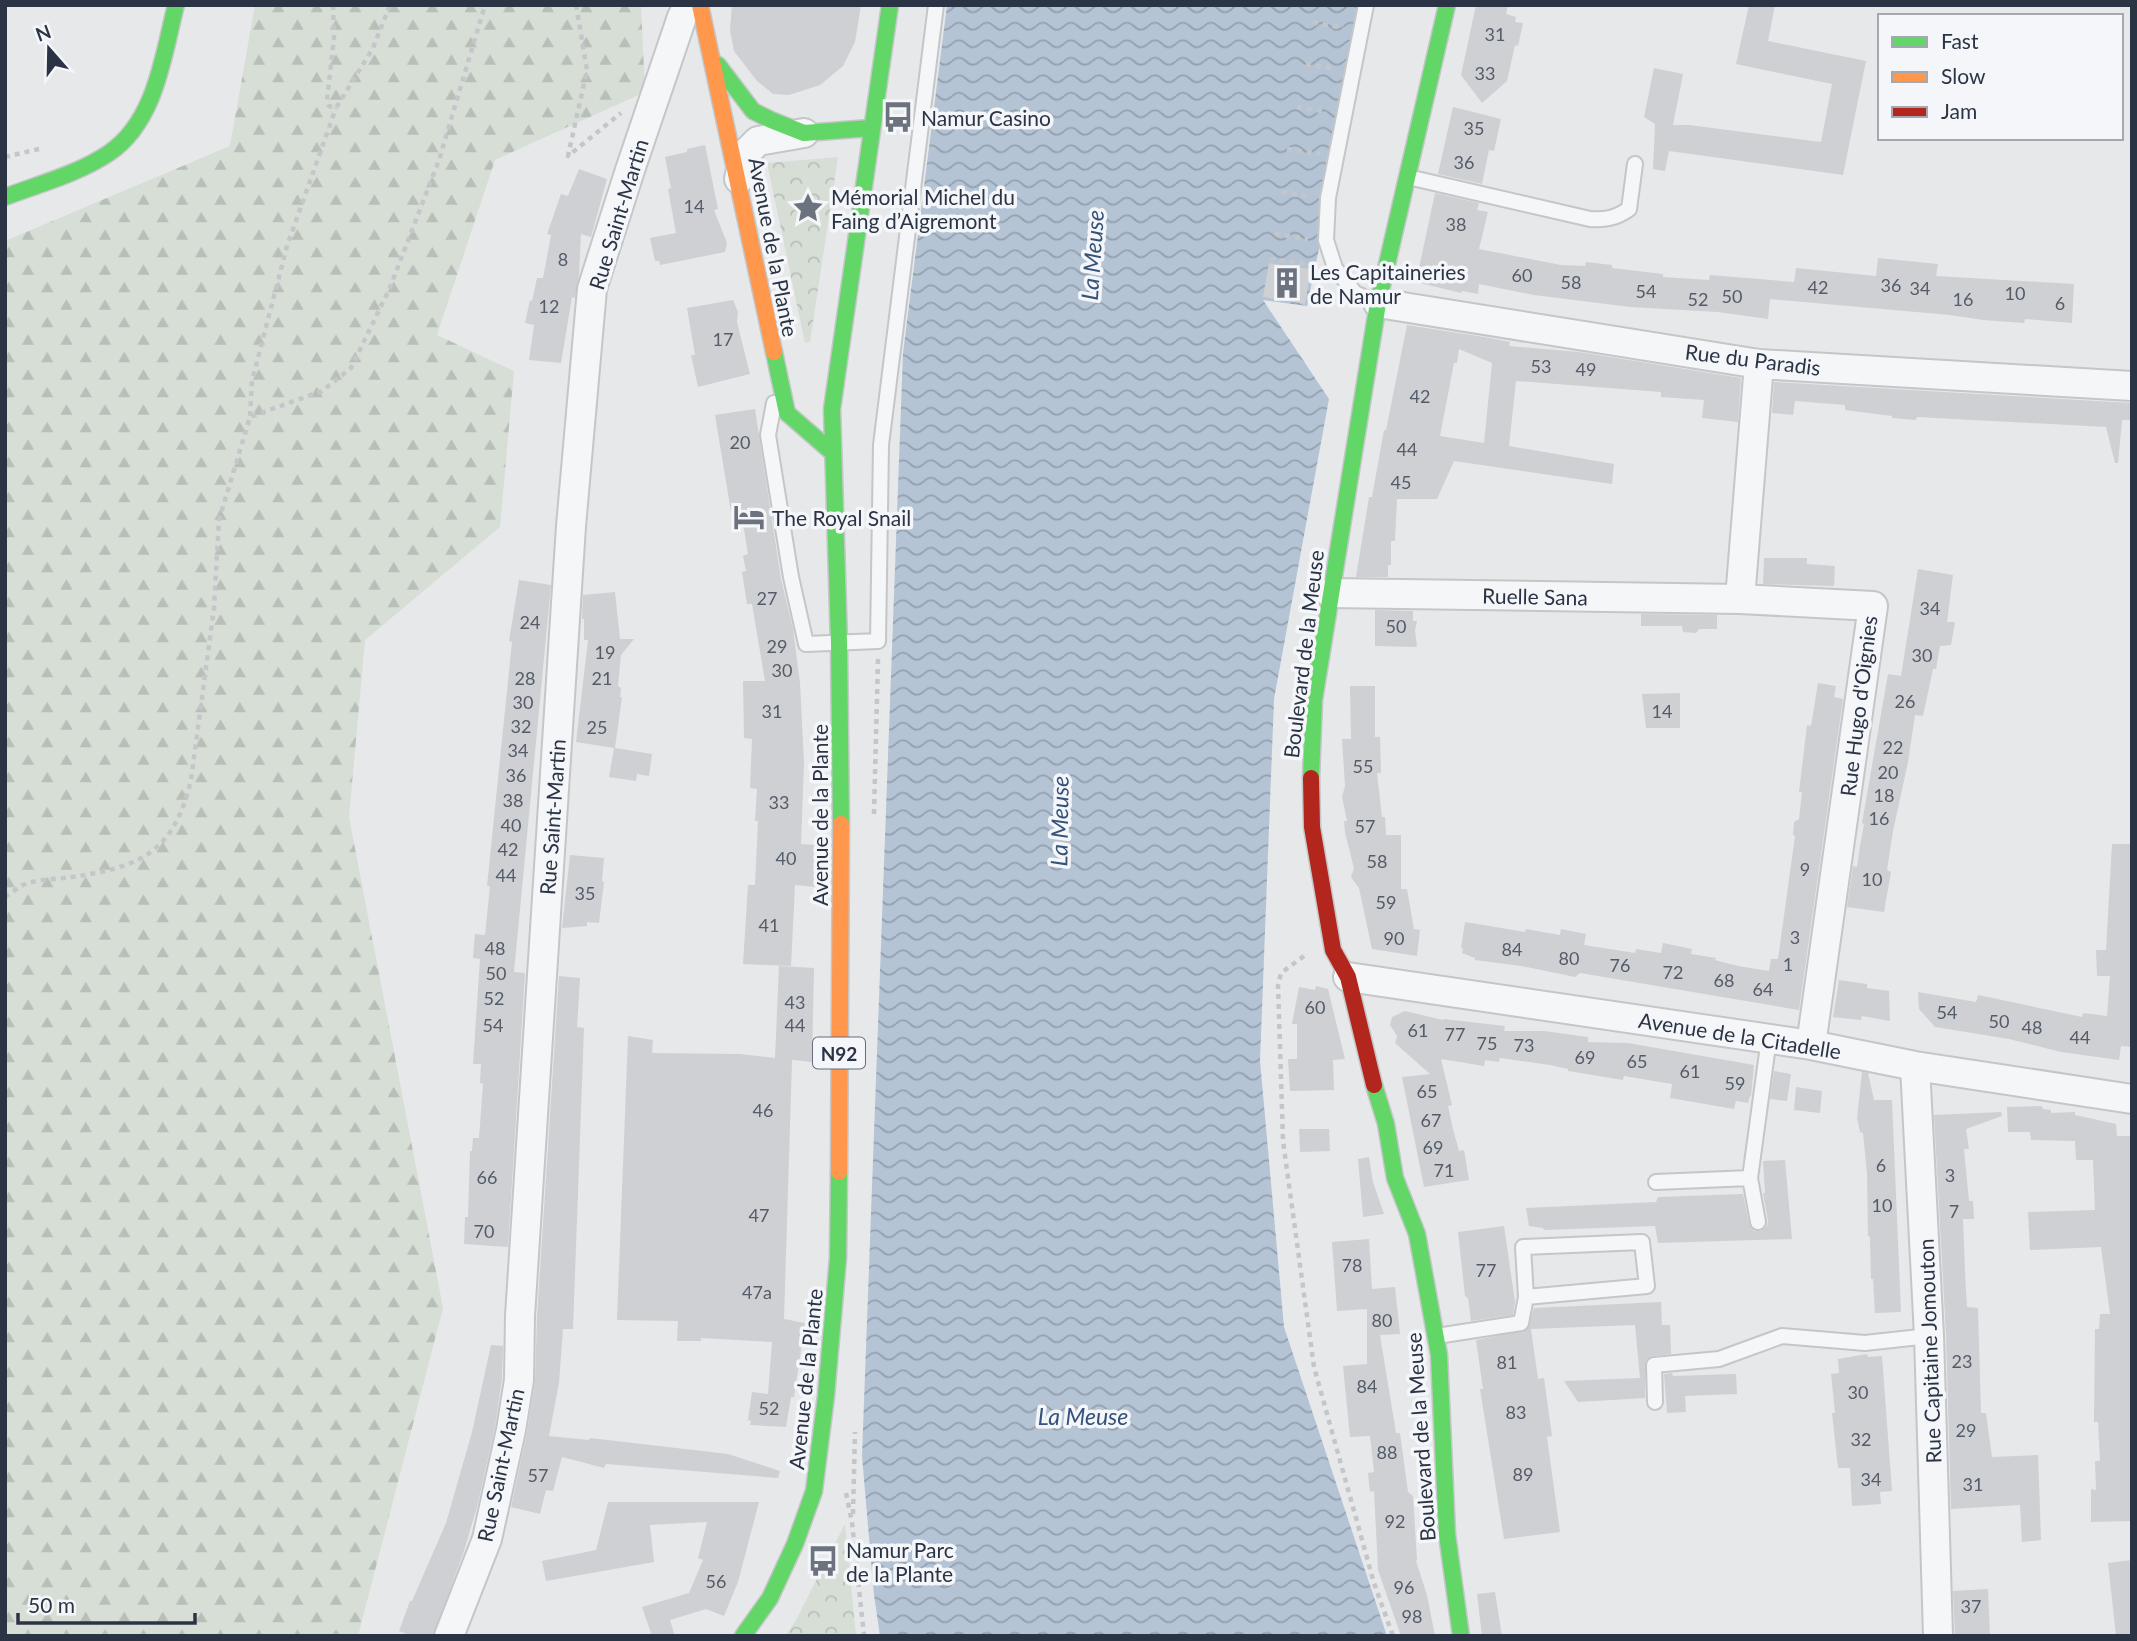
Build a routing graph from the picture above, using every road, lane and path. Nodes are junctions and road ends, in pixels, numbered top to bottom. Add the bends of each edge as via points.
1 (176, 5) edge
2 (333, 5) edge
3 (390, 5) edge
4 (485, 5) edge
5 (576, 5) edge
6 (689, 5) edge
7 (700, 5) edge
8 (890, 5) edge
9 (936, 5) edge
10 (1366, 5) edge
11 (1447, 5) edge
12 (1313, 22) dead end
13 (1355, 30) dead end
14 (712, 59) junction
15 (1306, 64) dead end
16 (1347, 71) dead end
17 (656, 94) junction
18 (1297, 107) dead end
19 (336, 108) junction
20 (1339, 114) dead end
21 (871, 128) junction
22 (804, 133) junction
23 (49, 146) dead end
24 (1287, 149) dead end
25 (1331, 156) dead end
26 (5, 157) edge
27 (1635, 164) dead end
28 (1407, 177) junction
29 (739, 179) junction
30 (1282, 192) dead end
31 (5, 197) edge
32 (1323, 199) dead end
33 (1275, 233) dead end
34 (1315, 241) dead end
35 (1378, 303) junction
36 (1759, 364) junction
37 (779, 378) junction
38 (2132, 386) edge
39 (832, 409) junction
40 (250, 416) junction
41 (833, 453) junction
42 (1330, 593) junction
43 (1740, 599) junction
44 (878, 641) junction
45 (839, 643) junction
46 (876, 720) dead end
47 (5, 897) edge
48 (1333, 950) junction
49 (1348, 977) junction
50 (1769, 1038) junction
51 (1811, 1045) junction
52 (1915, 1066) junction
53 (2132, 1099) edge
54 (1750, 1178) junction
55 (1656, 1182) dead end
56 (1758, 1222) dead end
57 (1526, 1297) junction
58 (1436, 1336) junction
59 (1930, 1336) junction
60 (1655, 1402) dead end
61 (846, 1494) dead end
62 (449, 1636) edge
63 (743, 1636) edge
64 (864, 1636) edge
65 (1393, 1636) edge
66 (1461, 1636) edge
67 (1938, 1636) edge

1 - 31 main road via 147,107 119,146
2 - 19 path via 327,100
3 - 19 path via 373,48
4 - 40 path via 439,160 389,290 351,368 322,391
5 - 17 path via 587,70 568,156 624,111
6 - 17 street, Rue Saint-Martin
7 - 14 main road, Avenue de la Plante
8 - 21 main road, N92
9 - 44 lane via 881,445
10 - 35 lane via 1328,198 1326,240 1335,268 1354,293
11 - 28 main road, Boulevard de la Meuse
12 - 13 path
14 - 22 main road via 753,111
14 - 29 main road, Avenue de la Plante
15 - 16 path
17 - 62 street, Rue Saint-Martin via 592,289 571,527 519,1380 487,1539
18 - 20 path
19 - 40 path via 287,246 253,381
21 - 22 main road
21 - 39 main road, N92
22 - 29 street via 758,141 744,155
23 - 26 path
24 - 25 path
27 - 28 lane via 1629,209 1605,220
28 - 35 main road, Boulevard de la Meuse
29 - 37 main road, Avenue de la Plante
30 - 32 path
33 - 34 path
35 - 36 street, Rue du Paradis
35 - 42 main road, Boulevard de la Meuse
36 - 38 street, Rue du Paradis
36 - 43 street
37 - 39 main road via 809,405
37 - 41 main road, Avenue de la Plante via 787,413
37 - 45 lane via 768,435 806,644
39 - 41 main road, N92
40 - 47 path via 219,520 214,608 191,780 180,816 170,834 141,859 112,871 26,883
41 - 45 main road, Avenue de la Plante / N92
42 - 43 street, Ruelle Sana
42 - 48 main road, Boulevard de la Meuse via 1314,700 1310,789
43 - 51 street, Rue Hugo d'Oignies via 1873,607
44 - 45 lane
44 - 46 path
45 - 63 main road, Avenue de la Plante / N92 via 838,1258 827,1396 814,1492 770,1598
48 - 49 main road, Boulevard de la Meuse
48 - 65 path via 1304,956 1281,973 1283,1141 1314,1367
49 - 50 street, Avenue de la Citadelle
49 - 58 main road, Boulevard de la Meuse via 1386,1124 1395,1178 1417,1234
50 - 51 street, Avenue de la Citadelle
50 - 54 lane
51 - 52 street, Avenue de la Citadelle
52 - 53 street, Avenue de la Citadelle
52 - 59 street, Rue Capitaine Jomouton
54 - 55 lane
54 - 56 lane
57 - 57 lane via 1647,1286 1642,1242 1523,1247
57 - 58 lane via 1521,1323
58 - 66 main road, Boulevard de la Meuse via 1447,1534
59 - 60 lane via 1865,1343 1782,1336 1719,1359 1654,1365
59 - 67 street, Rue Capitaine Jomouton
61 - 64 path

